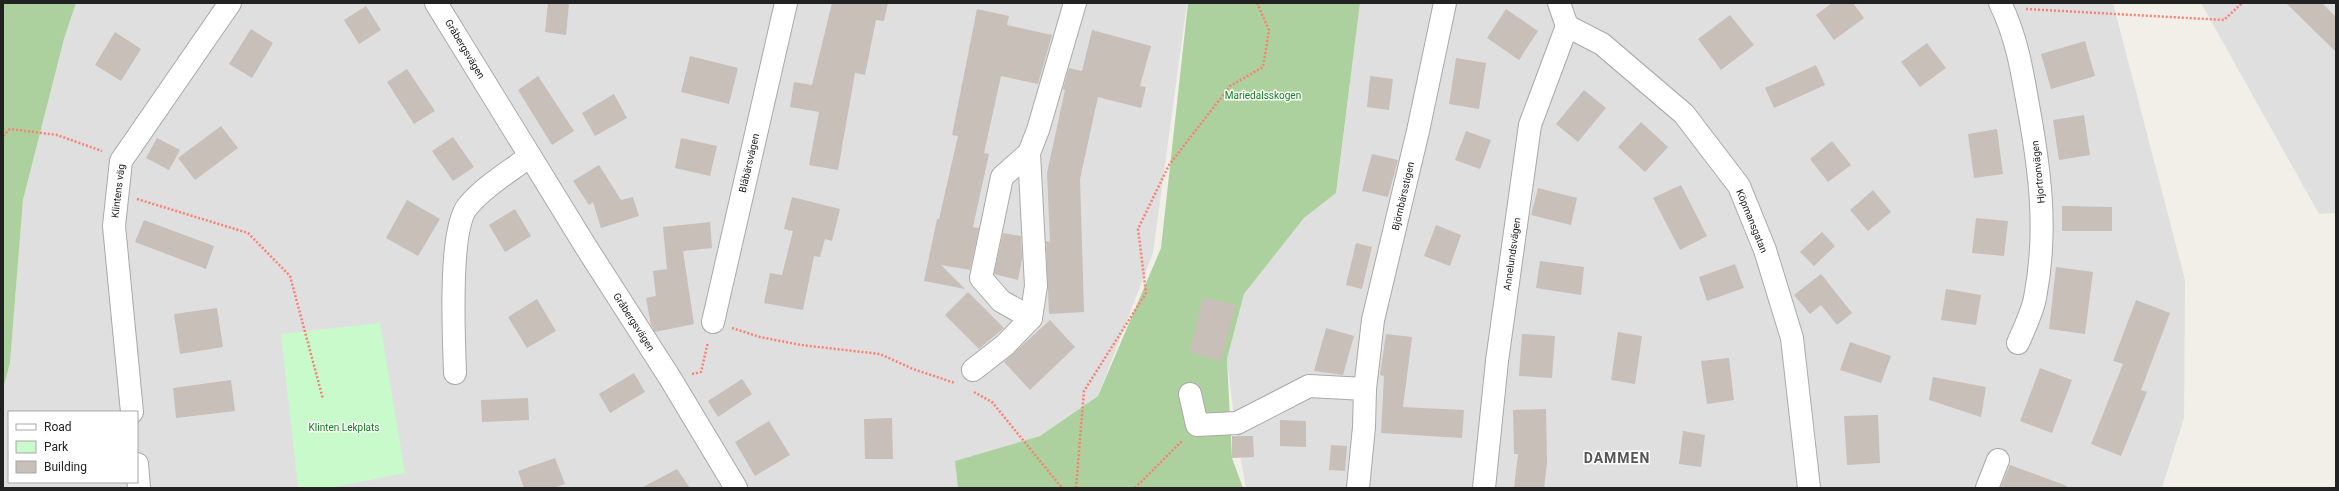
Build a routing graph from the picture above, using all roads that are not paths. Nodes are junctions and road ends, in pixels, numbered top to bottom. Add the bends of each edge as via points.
1 (230, 3) edge
2 (436, 3) edge
3 (786, 3) edge
4 (1445, 3) edge
5 (1559, 3) edge
6 (2001, 5) edge
7 (1074, 9) edge
8 (1567, 26) junction
9 (1029, 153) junction
10 (530, 156) junction
11 (1031, 318) junction
12 (713, 322) road end
13 (2018, 343) dead end
14 (455, 373) dead end
15 (972, 381) road end
16 (1365, 389) junction
17 (1190, 394) dead end
18 (132, 411) edge
19 (1998, 460) dead end
20 (138, 476) edge
21 (139, 488) edge
22 (736, 488) edge
23 (1358, 488) edge
24 (1484, 488) edge
25 (1809, 488) edge
26 (1987, 488) edge

1 - 18 street, Klintens väg via 121,161 114,226
2 - 10 street, Gråbergsvägen
3 - 12 street, Blåbärsvägen
4 - 16 street, Björnbärsstigen via 1418,131 1373,320
5 - 8 street
6 - 13 street, Hjortronvägen via 2015,41 2026,93 2039,167 2043,234 2035,299
7 - 9 street
8 - 24 street, Annelundsvägen via 1530,125 1497,361
8 - 25 street, Köpmansgatan via 1602,44 1684,114 1739,186 1765,250 1792,338
9 - 11 street via 1036,286
9 - 11 street via 1002,177 981,278 1001,301
10 - 14 street via 485,189 466,207 455,257
10 - 22 street, Gråbergsvägen
11 - 15 street
16 - 17 street via 1309,386 1237,423 1197,426
16 - 23 street, Björnbärsstigen
19 - 26 street
20 - 21 street

